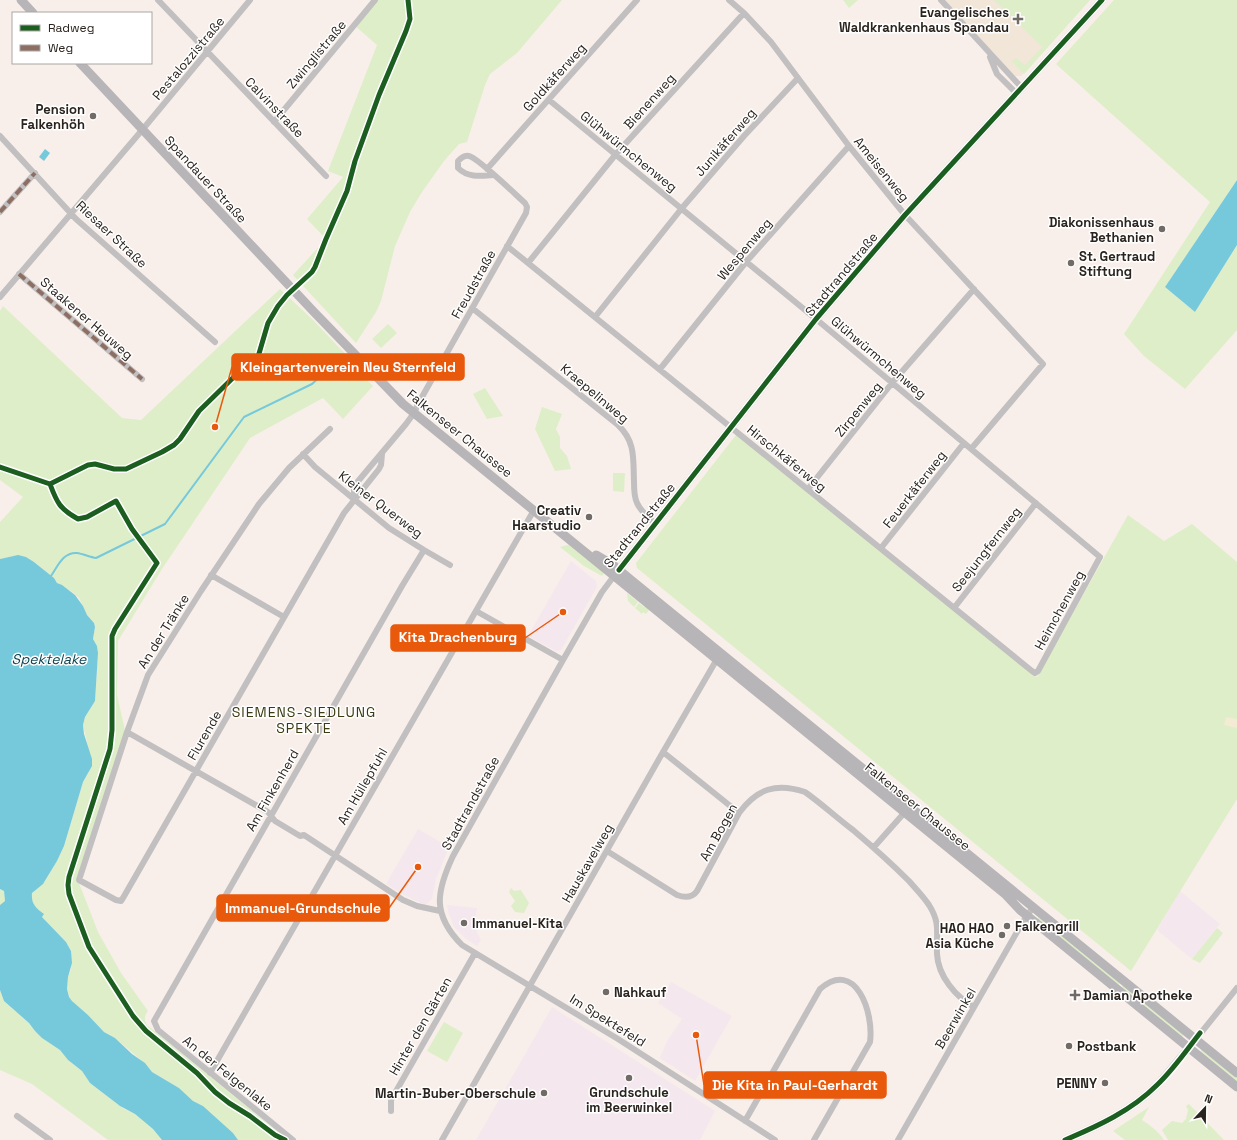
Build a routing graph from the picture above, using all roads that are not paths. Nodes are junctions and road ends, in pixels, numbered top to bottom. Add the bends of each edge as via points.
1 (21, 0) edge
2 (158, 0) edge
3 (250, 0) edge
4 (375, 0) edge
5 (637, 0) edge
6 (729, 0) edge
7 (941, 0) edge
8 (1102, 0) edge
9 (33, 12) edge
10 (744, 13) junction
11 (207, 52) junction
12 (81, 64) edge
13 (798, 78) junction
14 (1019, 91) junction
15 (549, 100) junction
16 (274, 122) junction
17 (143, 129) junction
18 (0, 136) edge
19 (849, 146) junction
20 (616, 154) junction
21 (487, 169) junction
22 (35, 173) junction
23 (493, 175) junction
24 (326, 176) dead end
25 (682, 208) junction
26 (0, 212) edge
27 (71, 213) junction
28 (906, 215) junction
29 (507, 246) junction
30 (746, 262) junction
31 (528, 264) junction
32 (19, 274) junction
33 (974, 289) junction
34 (0, 297) edge
35 (472, 308) junction
36 (314, 312) joint
37 (595, 317) junction
38 (816, 319) junction
39 (215, 342) dead end
40 (660, 369) junction
41 (142, 379) dead end
42 (892, 383) junction
43 (414, 413) junction
44 (732, 427) junction
45 (330, 429) dead end
46 (964, 443) junction
47 (971, 449) junction
48 (303, 454) junction
49 (382, 454) junction
50 (808, 489) junction
51 (354, 499) junction
52 (1036, 503) junction
53 (534, 510) junction
54 (656, 524) junction
55 (881, 548) junction
56 (424, 550) junction
57 (1100, 557) joint
58 (450, 565) dead end
59 (616, 573) junction
60 (211, 575) junction
61 (954, 608) junction
62 (476, 611) junction
63 (284, 617) junction
64 (720, 657) junction
65 (563, 660) junction
66 (1035, 673) joint
67 (127, 732) junction
68 (663, 752) junction
69 (196, 771) junction
70 (907, 809) junction
71 (739, 813) junction
72 (271, 816) junction
73 (874, 847) junction
74 (606, 851) junction
75 (335, 855) junction
76 (79, 880) joint
77 (1033, 907) junction
78 (440, 911) junction
79 (1026, 916) junction
80 (474, 953) junction
81 (531, 985) junction
82 (1237, 988) edge
83 (974, 1006) junction
84 (154, 1021) joint
85 (1196, 1039) junction
86 (1189, 1048) junction
87 (210, 1073) junction
88 (1237, 1073) edge
89 (1237, 1087) edge
90 (391, 1111) dead end
91 (17, 1116) dead end
92 (745, 1122) junction
93 (50, 1140) edge
94 (293, 1140) edge
95 (442, 1140) edge
96 (775, 1140) edge
97 (814, 1140) edge
98 (898, 1140) edge
99 (1065, 1140) edge

1 - 9 main road
2 - 11 street, Calvinstraße
3 - 11 street, Pestalozzistraße
4 - 16 street, Zwinglistraße
5 - 15 street, Goldkäferweg
6 - 10 street, Ameisenweg
7 - 14 street
8 - 14 street, Stadtrandstraße
10 - 13 street, Ameisenweg via 771,42
10 - 20 street, Bienenweg
11 - 16 street, Calvinstraße
11 - 17 street, Pestalozzistraße
12 - 17 main road, Spandauer Straße
13 - 19 street, Ameisenweg
13 - 25 street, Junikäferweg
14 - 28 street, Stadtrandstraße
15 - 20 street, Glühwürmchenweg
15 - 21 street, Goldkäferweg
16 - 24 street, Calvinstraße
17 - 27 street
17 - 36 main road, Spandauer Straße
18 - 22 street, Riesaer Straße
19 - 28 street, Ameisenweg
19 - 30 street, Wespenweg
20 - 25 street, Glühwürmchenweg
20 - 31 street, Bienenweg
21 - 23 street, Freudstraße
21 - 23 street, Freudstraße via 473,157 463,156 458,161 458,168 462,173 475,176
22 - 26 street
22 - 27 street, Riesaer Straße
23 - 29 street, Freudstraße via 525,203 526,207 526,213
25 - 30 street, Glühwürmchenweg
25 - 37 street, Junikäferweg
27 - 32 street
27 - 39 street, Riesaer Straße
28 - 33 street, Ameisenweg
28 - 38 street, Stadtrandstraße
29 - 31 street, Hirschkäferweg
29 - 35 street, Freudstraße
30 - 38 street, Glühwürmchenweg
30 - 40 street, Wespenweg
31 - 37 street, Hirschkäferweg
32 - 34 street
32 - 41 street, Staakener Heuweg
33 - 42 street, Zirpenweg
33 - 47 street, Ameisenweg via 1043,364
35 - 43 street, Freudstraße
35 - 54 street, Kraepelinweg via 625,432 631,441 633,452 634,493 637,503 644,514
36 - 43 main road, Falkenseer Chaussee
37 - 40 street, Hirschkäferweg
38 - 42 street, Glühwürmchenweg
38 - 44 street, Stadtrandstraße
40 - 44 street, Hirschkäferweg
42 - 46 street, Glühwürmchenweg
42 - 50 street, Zirpenweg
43 - 49 street, Flurende
43 - 53 main road, Falkenseer Chaussee
44 - 50 street, Hirschkäferweg
44 - 54 street, Stadtrandstraße
45 - 48 street, An der Tränke
46 - 47 street, Glühwürmchenweg
46 - 55 street, Feuerkäferweg
47 - 52 street, Glühwürmchenweg
48 - 51 street, Kleiner Querweg
48 - 60 street, An der Tränke via 278,479
49 - 51 street, Flurende via 379,469
49 - 51 street, Flurende via 354,486
50 - 55 street, Hirschkäferweg
51 - 56 street, Kleiner Querweg via 389,528
51 - 63 street, Flurende
52 - 57 street, Glühwürmchenweg
52 - 61 street, Seejungfernweg
53 - 59 main road, Falkenseer Chaussee via 580,548
53 - 62 street, Am Hüllepfuhl
54 - 59 street, Stadtrandstraße
55 - 61 street, Hirschkäferweg
56 - 58 street, Kleiner Querweg
56 - 72 street, Am Finkenherd
57 - 66 street, Heimchenweg
59 - 64 main road, Falkenseer Chaussee
59 - 65 street, Stadtrandstraße via 602,592
60 - 63 street
60 - 67 street, An der Tränke via 148,675
61 - 66 street, Hirschkäferweg
62 - 65 street
62 - 75 street, Am Hüllepfuhl
63 - 69 street, Flurende
64 - 68 street, Hauskavelweg
64 - 70 main road, Falkenseer Chaussee
65 - 78 street, Stadtrandstraße via 453,856 441,888
67 - 69 street
67 - 76 street, An der Tränke
68 - 71 street
68 - 74 street, Hauskavelweg
69 - 72 street
69 - 76 street, Flurende via 121,901
70 - 73 street
70 - 77 main road, Falkenseer Chaussee
70 - 79 main road, Falkenseer Chaussee via 1005,894
71 - 73 street, Am Bogen via 747,802 767,789 793,788 805,792
71 - 74 street, Am Bogen via 697,890 691,896 677,895
72 - 75 street via 275,821 300,836 304,835
72 - 84 street, Am Finkenherd
73 - 83 street, Am Bogen via 928,903 937,922 938,961 943,977 953,990
74 - 81 street, Hauskavelweg
75 - 78 street via 403,900 422,908
75 - 87 street, Am Hüllepfuhl
77 - 79 street, Beerwinkel
77 - 85 main road, Falkenseer Chaussee
78 - 80 street, Im Spektefeld via 452,935
79 - 83 street, Beerwinkel
79 - 86 main road, Falkenseer Chaussee
80 - 81 street, Im Spektefeld
80 - 90 street, Hinter den Gärten via 391,1100
81 - 92 street, Im Spektefeld
81 - 95 street, Hauskavelweg
82 - 85 street
83 - 98 street, Beerwinkel
84 - 87 street, An der Felgenlake via 158,1030
85 - 86 main road
85 - 88 main road, Falkenseer Chaussee
86 - 89 main road, Falkenseer Chaussee
86 - 99 street via 1163,1078 1142,1097 1105,1122
87 - 94 street, An der Felgenlake
91 - 93 street
92 - 96 street, Im Spektefeld
92 - 97 street via 820,989 830,982 844,980 856,987 862,995 871,1025 870,1042

